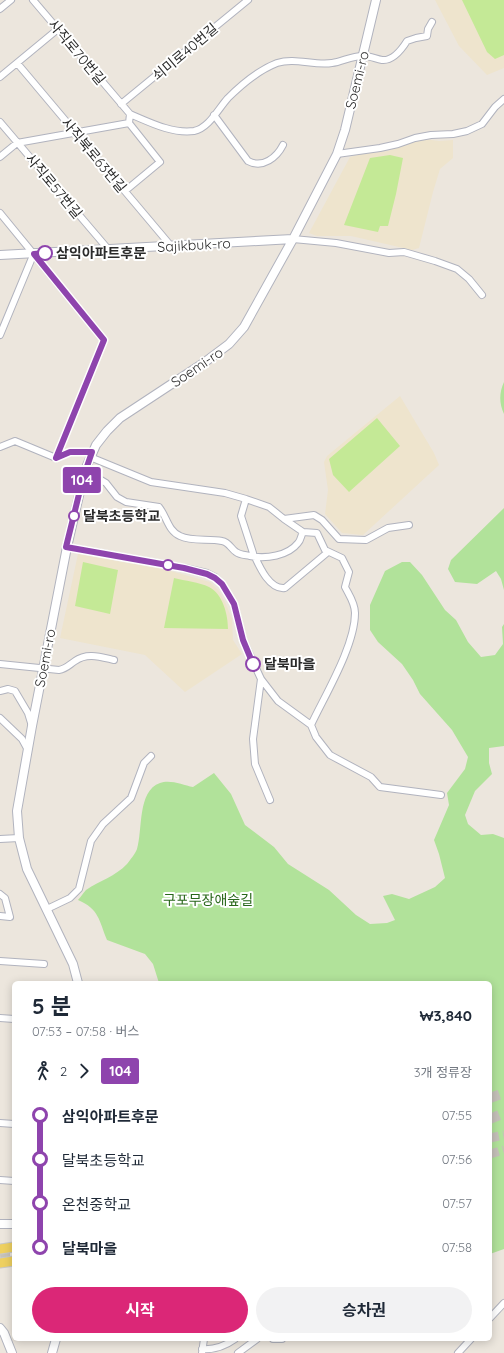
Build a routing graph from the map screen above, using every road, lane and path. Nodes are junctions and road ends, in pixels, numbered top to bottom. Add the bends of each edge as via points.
1 (10, 0) edge
2 (33, 0) edge
3 (248, 0) edge
4 (376, 0) edge
5 (0, 9) edge
6 (432, 22) dead end
7 (58, 29) junction
8 (363, 56) junction
9 (17, 64) junction
10 (0, 78) edge
11 (504, 99) edge
12 (122, 104) junction
13 (130, 114) junction
14 (214, 115) junction
15 (0, 122) edge
16 (128, 123) junction
17 (75, 133) junction
18 (17, 142) junction
19 (283, 144) dead end
20 (337, 154) junction
21 (0, 157) edge
22 (125, 191) junction
23 (0, 213) edge
24 (293, 239) junction
25 (171, 246) junction
26 (108, 250) junction
27 (34, 254) junction
28 (0, 255) edge
29 (482, 295) dead end
30 (0, 335) edge
31 (0, 447) edge
32 (91, 454) junction
33 (56, 458) junction
34 (83, 478) junction
35 (246, 499) junction
36 (284, 518) junction
37 (409, 526) dead end
38 (303, 532) junction
39 (66, 547) junction
40 (328, 552) junction
41 (253, 556) junction
42 (114, 660) dead end
43 (0, 664) edge
44 (43, 668) junction
45 (260, 679) junction
46 (0, 691) edge
47 (0, 718) edge
48 (311, 725) junction
49 (32, 726) junction
50 (28, 750) junction
51 (151, 756) dead end
52 (441, 795) dead end
53 (270, 800) dead end
54 (19, 838) junction
55 (0, 839) edge
56 (0, 894) edge
57 (47, 909) junction
58 (0, 916) edge
59 (0, 961) edge
60 (44, 964) dead end
61 (77, 981) edge
62 (0, 1018) edge
63 (12, 1019) edge
64 (0, 1123) edge
65 (12, 1124) edge
66 (0, 1180) edge
67 (12, 1181) edge
68 (0, 1224) edge
69 (12, 1224) edge
70 (12, 1247) edge
71 (0, 1249) edge
72 (12, 1261) edge
73 (0, 1263) edge
74 (504, 1303) edge
75 (492, 1316) edge
76 (0, 1328) edge
77 (55, 1341) edge
78 (204, 1341) edge
79 (231, 1341) edge
80 (254, 1341) edge
81 (469, 1341) edge
82 (202, 1351) edge
83 (12, 1353) edge
84 (52, 1353) edge
85 (238, 1353) edge
86 (458, 1353) edge

1 - 5 street
2 - 7 street, 사직로70번길
3 - 12 street, 쇠미로40번길
4 - 8 main road, Soemi-ro
6 - 8 street via 428,36 407,41 391,58 384,60
7 - 9 street
7 - 12 street, 사직로70번길
8 - 14 street via 331,64 299,61 278,63 246,82
8 - 20 main road, Soemi-ro
9 - 10 street
9 - 17 street, 사직북로63번길
11 - 20 street via 482,124 467,131 431,135 380,148
12 - 13 street, 사직로70번길
13 - 14 street via 154,125 187,131 201,128
13 - 16 street
14 - 19 street via 248,161 263,163 274,158
15 - 18 street, 사직로57번길
16 - 17 street
16 - 22 street via 160,162
17 - 18 street
17 - 22 street, 사직북로63번길
18 - 21 street
18 - 26 street, 사직로57번길
20 - 24 main road, Soemi-ro
22 - 25 street, 사직북로63번길
23 - 27 street
24 - 25 main road, Sajikbuk-ro
24 - 29 street via 336,243 389,253 404,252 435,261 457,269
24 - 32 main road, Soemi-ro via 244,327 229,344 120,418 106,431
25 - 26 main road, Sajikbuk-ro
26 - 27 main road, Sajikbuk-ro
27 - 28 main road, Sajikbuk-ro
27 - 30 street
27 - 33 street via 104,340
31 - 33 street via 15,441
32 - 33 street via 70,452
32 - 34 main road, Soemi-ro
32 - 35 street via 151,482 225,493
34 - 39 main road, Soemi-ro
34 - 41 street via 101,480 117,497 126,502 160,507 166,515 170,529 179,536 226,542 236,553
35 - 36 street via 268,507
35 - 41 street via 241,516
36 - 37 street via 314,515 339,539 366,540 388,528
36 - 38 street
38 - 40 street via 317,534
38 - 41 street via 299,542 290,550 276,556
39 - 44 main road, Soemi-ro
39 - 45 street via 184,568 215,578 222,584 234,604 243,640
40 - 41 street via 285,588 274,585 265,577
40 - 48 street via 342,558 349,572 345,587 352,599 355,613 347,651
42 - 44 street via 89,655 78,658 63,669
43 - 44 street
44 - 49 main road, Soemi-ro
45 - 48 street via 278,701
45 - 53 street via 253,739 255,764
46 - 49 street, Soemi-ro via 15,691
47 - 50 street via 22,739
48 - 52 street via 316,737 330,755 371,778 380,787
49 - 50 main road, Soemi-ro
50 - 54 main road, Soemi-ro via 17,811
51 - 57 street via 144,763 131,798 94,835 80,889 70,898
54 - 55 street
54 - 57 main road, Soemi-ro via 27,869
56 - 58 street via 5,898 10,917
57 - 61 main road, Soemi-ro via 73,964
59 - 60 street
62 - 63 street
64 - 65 street
66 - 67 street
68 - 69 main road
70 - 71 main road
72 - 73 main road
74 - 75 street
76 - 83 main road
77 - 84 main road
78 - 82 street
79 - 82 street via 220,1347
80 - 85 street
81 - 86 street

